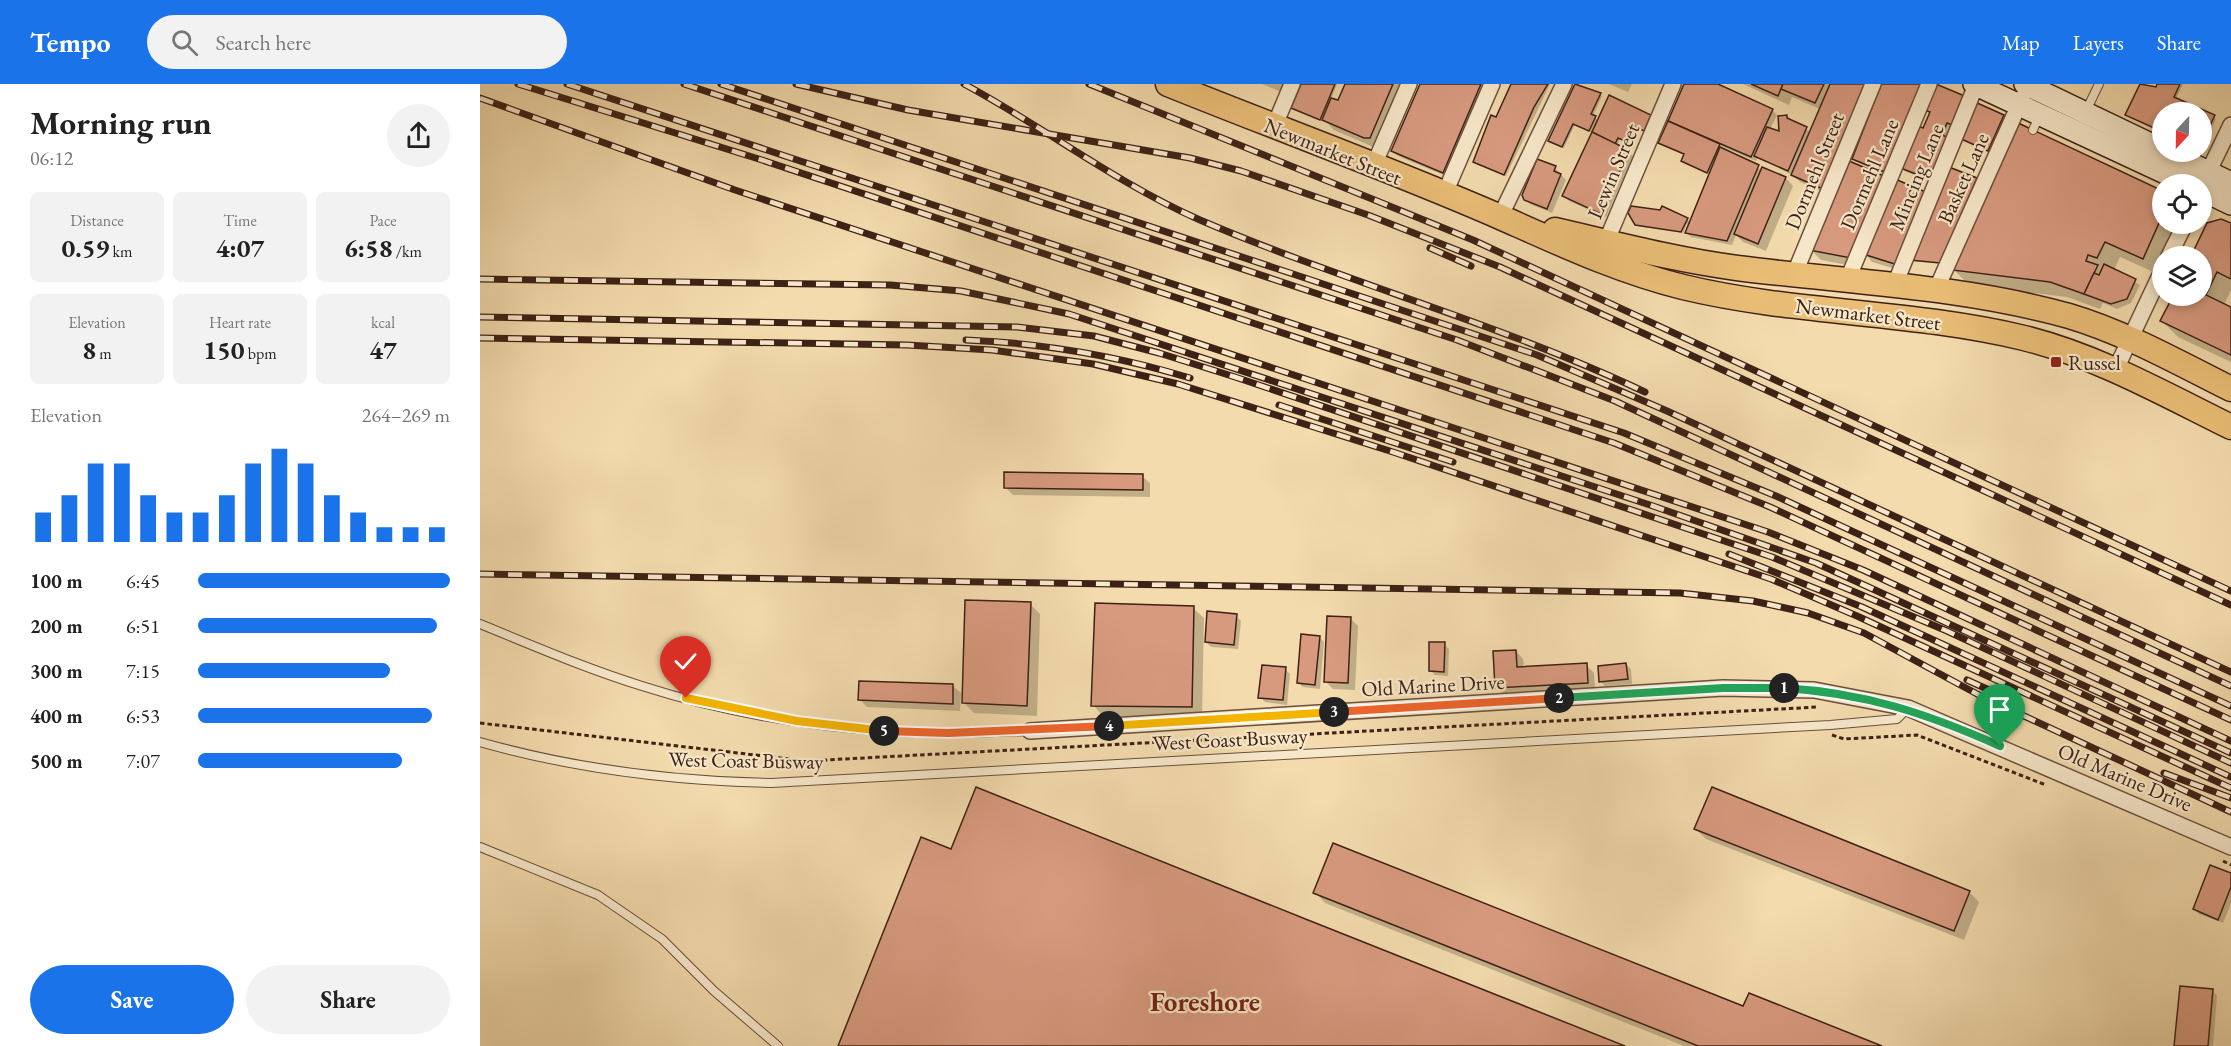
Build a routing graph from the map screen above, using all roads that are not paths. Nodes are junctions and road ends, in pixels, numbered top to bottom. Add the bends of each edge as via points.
1 (1168, 84) edge
2 (1292, 84) edge
3 (1409, 84) edge
4 (1492, 84) edge
5 (1564, 84) edge
6 (1673, 84) edge
7 (1873, 84) edge
8 (1929, 84) edge
9 (1975, 84) edge
10 (2028, 84) edge
11 (2099, 84) edge
12 (2018, 105) junction
13 (2085, 112) junction
14 (2231, 125) edge
15 (1274, 127) junction
16 (2152, 145) edge
17 (2178, 162) edge
18 (1373, 167) junction
19 (2164, 174) edge
20 (2193, 174) edge
21 (2208, 174) edge
22 (2212, 183) edge
23 (2231, 183) edge
24 (2212, 189) edge
25 (1444, 195) junction
26 (2231, 204) edge
27 (1500, 217) junction
28 (1606, 242) junction
29 (1794, 275) junction
30 (1847, 280) junction
31 (1895, 284) junction
32 (1936, 290) junction
33 (2152, 293) edge
34 (2130, 340) junction
35 (2115, 370) junction
36 (2231, 388) edge
37 (2231, 427) edge
38 (480, 624) edge
39 (1908, 708) junction
40 (1030, 731) joint
41 (480, 742) edge
42 (480, 847) edge
43 (2231, 847) edge
44 (778, 1046) edge

1 - 15 main road, Newmarket Street
2 - 15 street
3 - 18 street
4 - 25 street
5 - 27 street
6 - 28 street, Lewin Street
7 - 29 street, Dormehl Street
8 - 30 street, Dormehl Lane
9 - 12 main road
9 - 31 street, Mincing Lane
10 - 12 street, Basket Lane
10 - 13 main road
11 - 13 lane
12 - 19 main road via 2036,122
12 - 32 street, Basket Lane
13 - 16 main road
14 - 21 street
15 - 18 main road, Newmarket Street
17 - 20 main road
18 - 25 main road, Newmarket Street
22 - 23 main road
24 - 26 main road
25 - 27 main road, Newmarket Street
27 - 28 main road, Newmarket Street
27 - 35 main road, Newmarket Street via 1610,265 1683,286 1748,299 1982,329 2026,339
28 - 29 main road, Newmarket Street via 1678,258
29 - 30 main road, Newmarket Street
30 - 31 main road, Newmarket Street
31 - 32 main road, Newmarket Street
32 - 34 main road, Newmarket Street via 2071,317
33 - 34 street
34 - 35 street
34 - 36 main road, Newmarket Street
35 - 37 main road, Newmarket Street
38 - 40 lane, Old Marine Drive via 625,681 747,712 898,732
39 - 40 street, Old Marine Drive via 1814,690 1723,688
39 - 41 lane, West Coast Busway via 1897,719 1830,724 771,783 628,773 567,764
39 - 43 street, Old Marine Drive
42 - 44 lane via 597,896 662,939

